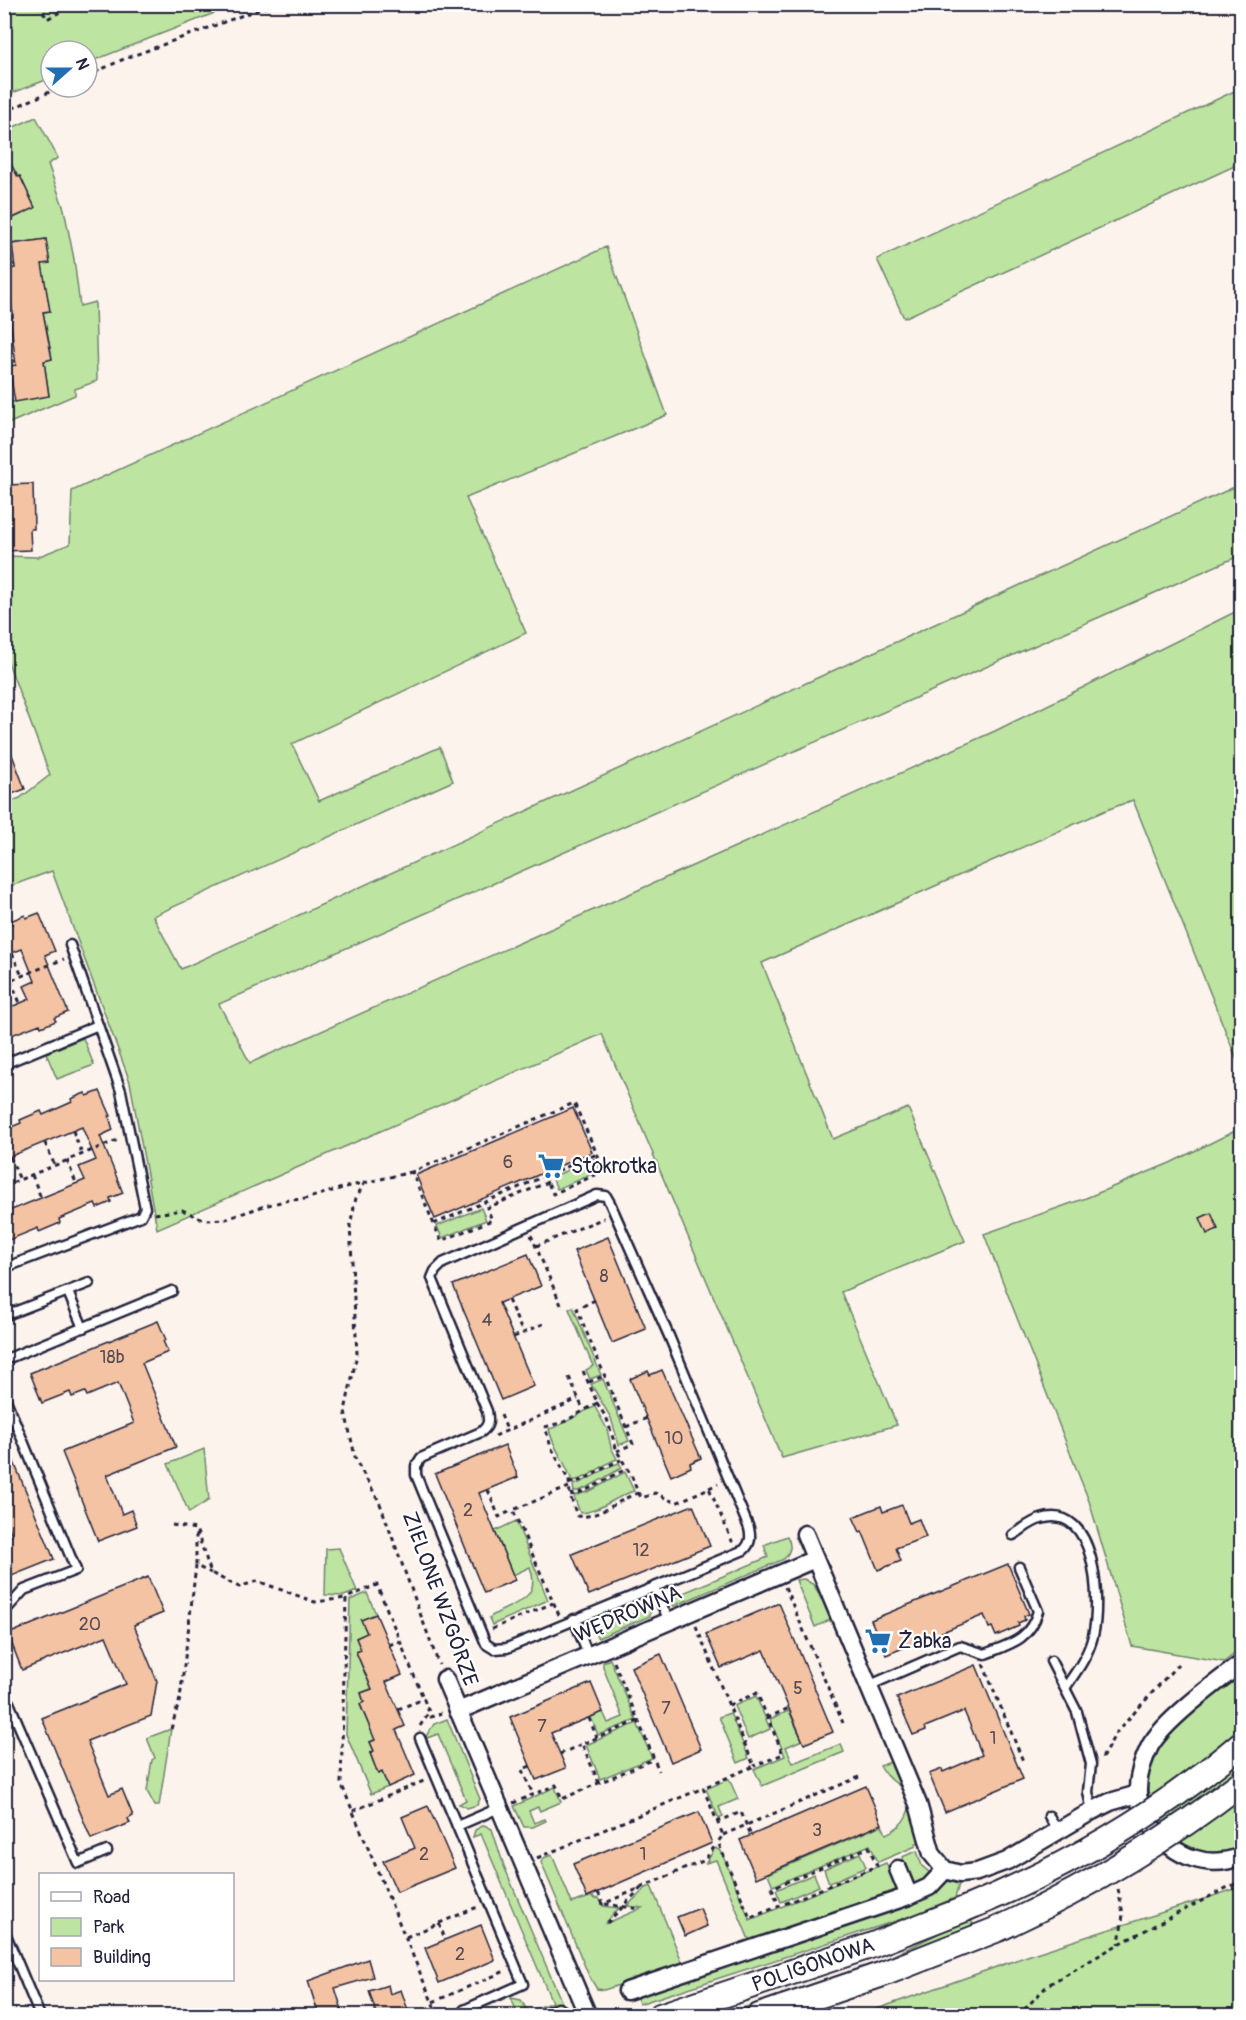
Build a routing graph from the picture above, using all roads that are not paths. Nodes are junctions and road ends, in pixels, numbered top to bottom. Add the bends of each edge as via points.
1 (70, 945) dead end
2 (98, 1025) junction
3 (4, 1064) edge
4 (4, 1268) edge
5 (89, 1282) dead end
6 (172, 1291) dead end
7 (68, 1292) junction
8 (4, 1316) edge
9 (83, 1328) junction
10 (4, 1360) edge
11 (4, 1395) edge
12 (804, 1534) dead end
13 (1013, 1535) dead end
14 (815, 1559) junction
15 (1019, 1567) dead end
16 (654, 1587) junction
17 (4, 1612) edge
18 (574, 1619) junction
19 (669, 1621) junction
20 (588, 1655) junction
21 (1051, 1662) dead end
22 (1242, 1663) edge
23 (445, 1679) road end
24 (868, 1686) junction
25 (1065, 1688) junction
26 (4, 1691) edge
27 (452, 1711) junction
28 (419, 1734) road end
29 (1242, 1743) edge
30 (1242, 1782) edge
31 (1138, 1794) junction
32 (504, 1806) junction
33 (1092, 1810) junction
34 (457, 1826) junction
35 (107, 1851) dead end
36 (1242, 1856) edge
37 (898, 1869) dead end
38 (945, 1870) junction
39 (909, 1896) junction
40 (4, 1930) edge
41 (627, 1991) dead end
42 (464, 2010) dead end
43 (40, 2016) edge
44 (588, 2016) edge
45 (660, 2016) edge
46 (759, 2016) edge

1 - 2 lane
2 - 3 lane
2 - 4 lane via 121,1091 145,1208 141,1216
5 - 7 lane
6 - 9 lane
7 - 8 lane
7 - 9 lane
9 - 10 lane
11 - 17 lane via 76,1570 24,1590
12 - 14 street
13 - 25 lane via 1040,1519 1054,1517 1072,1523 1082,1533 1092,1561 1097,1586 1094,1634 1087,1657
14 - 19 street, WĘDROWNA
14 - 24 street
15 - 24 lane via 1038,1611 1021,1640 985,1654 960,1646
16 - 18 lane
16 - 18 lane via 744,1550 750,1534 674,1347 610,1203 600,1195 443,1263 435,1271 432,1278 489,1420 481,1432 421,1458 416,1466 416,1475 490,1648 507,1648
16 - 19 lane
18 - 20 lane
19 - 20 street, WĘDROWNA
20 - 27 street, WĘDROWNA
21 - 25 lane
22 - 31 street via 1165,1728 1151,1745 1143,1763
23 - 27 street, ZIELONE WZGÓRZE
24 - 38 street via 918,1804 932,1854
25 - 33 lane via 1077,1712 1091,1764 1088,1792
26 - 35 lane via 78,1863
27 - 32 street, ZIELONE WZGÓRZE
28 - 34 lane
29 - 45 main road, POLIGONOWA, bridge via 1187,1786 1115,1833 1039,1875 870,1946
30 - 46 main road, POLIGONOWA, bridge via 1182,1827 1117,1867 998,1929
31 - 33 street
31 - 36 street via 1149,1822 1175,1851 1204,1862
32 - 34 lane
32 - 44 street, ZIELONE WZGÓRZE
33 - 38 street via 1053,1823 1007,1861 993,1867 968,1874
34 - 42 lane via 523,1984
37 - 39 street
38 - 39 street via 929,1887
39 - 41 street
40 - 43 lane

